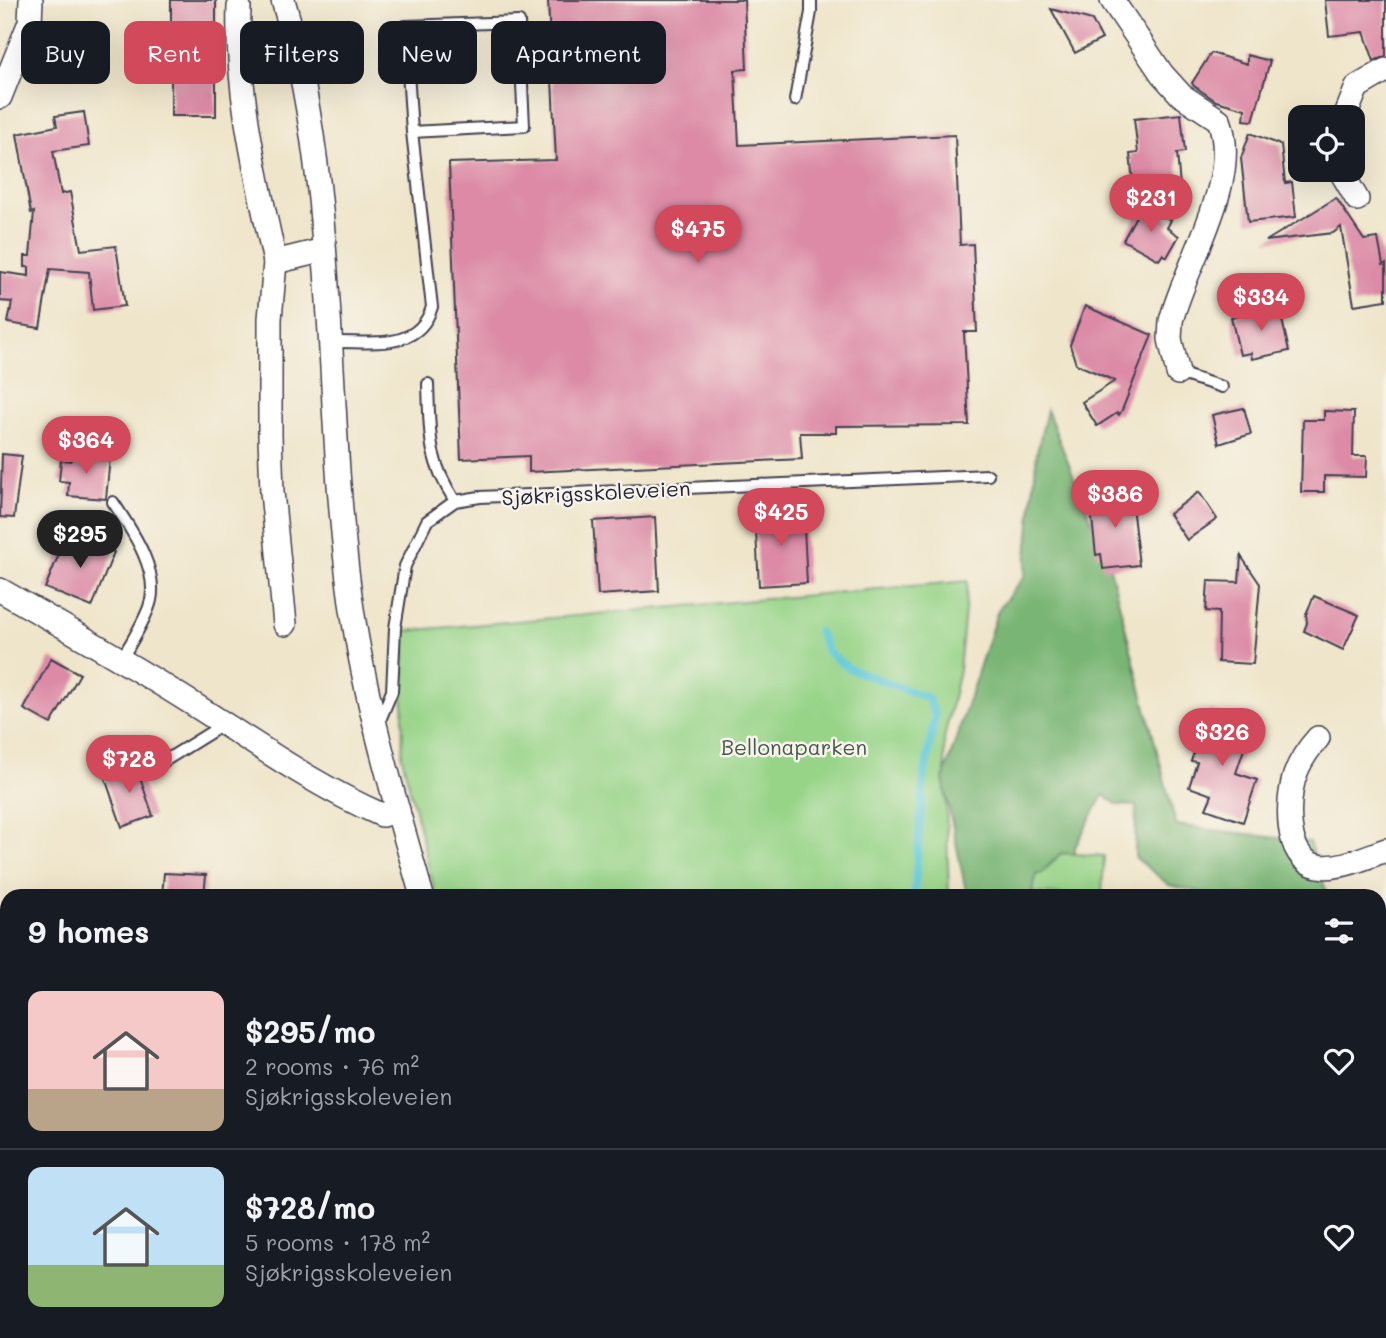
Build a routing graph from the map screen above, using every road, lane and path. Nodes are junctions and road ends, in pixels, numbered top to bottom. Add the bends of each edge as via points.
1 (31, 0) edge
2 (283, 0) edge
3 (811, 0) edge
4 (1112, 0) edge
5 (239, 7) dead end
6 (1386, 70) edge
7 (0, 97) edge
8 (795, 100) dead end
9 (1350, 105) edge
10 (412, 132) junction
11 (1347, 182) edge
12 (1357, 199) dead end
13 (324, 250) junction
14 (275, 262) junction
15 (332, 342) junction
16 (1178, 373) joint
17 (428, 384) dead end
18 (1222, 387) dead end
19 (988, 475) dead end
20 (455, 501) junction
21 (113, 502) dead end
22 (0, 590) edge
23 (285, 624) dead end
24 (129, 666) junction
25 (224, 724) junction
26 (376, 728) junction
27 (1318, 738) dead end
28 (150, 770) dead end
29 (398, 810) junction
30 (1386, 850) edge
31 (420, 889) edge

1 - 7 street via 30,22
2 - 13 street via 309,119
3 - 8 lane
4 - 16 street via 1162,74 1181,95 1219,120 1225,143 1218,188 1171,321
5 - 14 street via 242,93
6 - 9 street via 1357,86
10 - 10 lane via 524,126 519,22 405,26
10 - 15 lane via 431,285 427,324 399,340
11 - 12 street
13 - 14 street
13 - 15 street
14 - 23 street via 270,436
15 - 26 street via 349,588
16 - 18 lane
17 - 20 lane via 430,449 438,475
19 - 20 lane, Sjøkrigsskoleveien
20 - 26 lane, Sjøkrigsskoleveien via 427,521 405,566 395,628 392,691
21 - 24 lane via 141,543 149,573 150,605 121,660
22 - 24 street
24 - 25 street
25 - 28 lane
25 - 29 street via 356,804 382,815
26 - 29 street
27 - 30 street via 1295,776 1289,805 1291,833 1300,853 1315,866 1331,866
29 - 31 street

